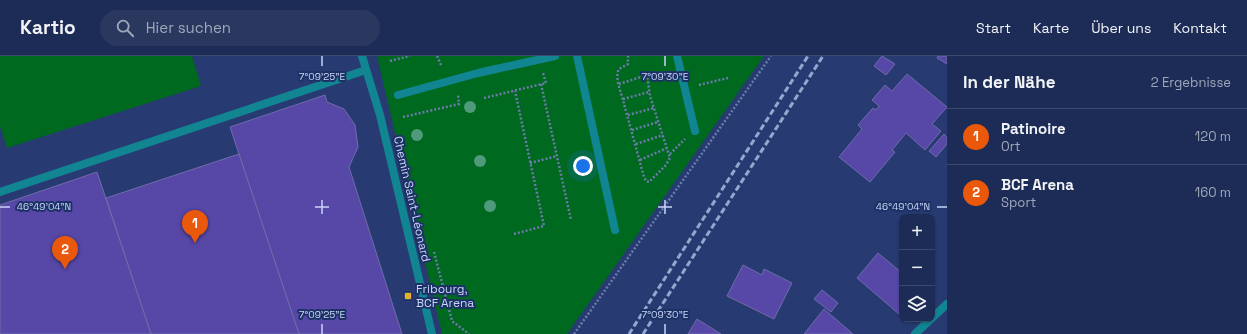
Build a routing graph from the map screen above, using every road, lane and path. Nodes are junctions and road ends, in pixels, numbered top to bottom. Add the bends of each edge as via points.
1 (362, 56) edge
2 (410, 56) edge
3 (555, 56) edge
4 (577, 56) edge
5 (628, 56) edge
6 (677, 56) edge
7 (771, 56) edge
8 (540, 59) junction
9 (390, 61) dead end
10 (366, 70) junction
11 (728, 78) dead end
12 (455, 79) junction
13 (541, 84) junction
14 (620, 84) junction
15 (685, 88) junction
16 (515, 91) junction
17 (649, 92) junction
18 (398, 94) dead end
19 (484, 98) dead end
20 (623, 99) junction
21 (654, 108) junction
22 (628, 115) junction
23 (403, 117) dead end
24 (658, 122) junction
25 (632, 130) junction
26 (695, 131) joint
27 (663, 135) junction
28 (636, 144) junction
29 (667, 148) junction
30 (670, 154) junction
31 (557, 156) junction
32 (640, 160) junction
33 (530, 163) junction
34 (0, 192) edge
35 (571, 220) dead end
36 (615, 230) dead end
37 (514, 234) dead end
38 (434, 252) dead end
39 (947, 304) edge
40 (935, 316) edge
41 (929, 322) edge
42 (432, 334) edge
43 (469, 334) edge
44 (574, 334) edge
45 (915, 334) edge

1 - 10 street, Chemin Saint-Léonard
2 - 9 path
3 - 8 street
4 - 36 street
5 - 14 path via 628,64 618,72
6 - 15 street
7 - 44 path
8 - 12 street
8 - 13 path via 546,83
10 - 34 street
10 - 42 street, Chemin Saint-Léonard via 380,115
11 - 15 path
12 - 18 street
12 - 23 path via 459,104
13 - 16 path
13 - 31 path
14 - 17 path via 647,75
14 - 20 path
15 - 26 street
16 - 19 path
16 - 33 path
17 - 20 path
17 - 21 path
20 - 22 path
21 - 22 path
21 - 24 path
22 - 25 path
24 - 25 path
24 - 27 path
25 - 28 path
26 - 30 path
27 - 28 path
27 - 29 path
28 - 32 path
29 - 30 path
29 - 32 path
30 - 32 path via 669,162 649,182 646,181
31 - 33 path
31 - 35 path
33 - 37 path via 544,226
38 - 43 path via 452,321
39 - 40 street
41 - 45 street

